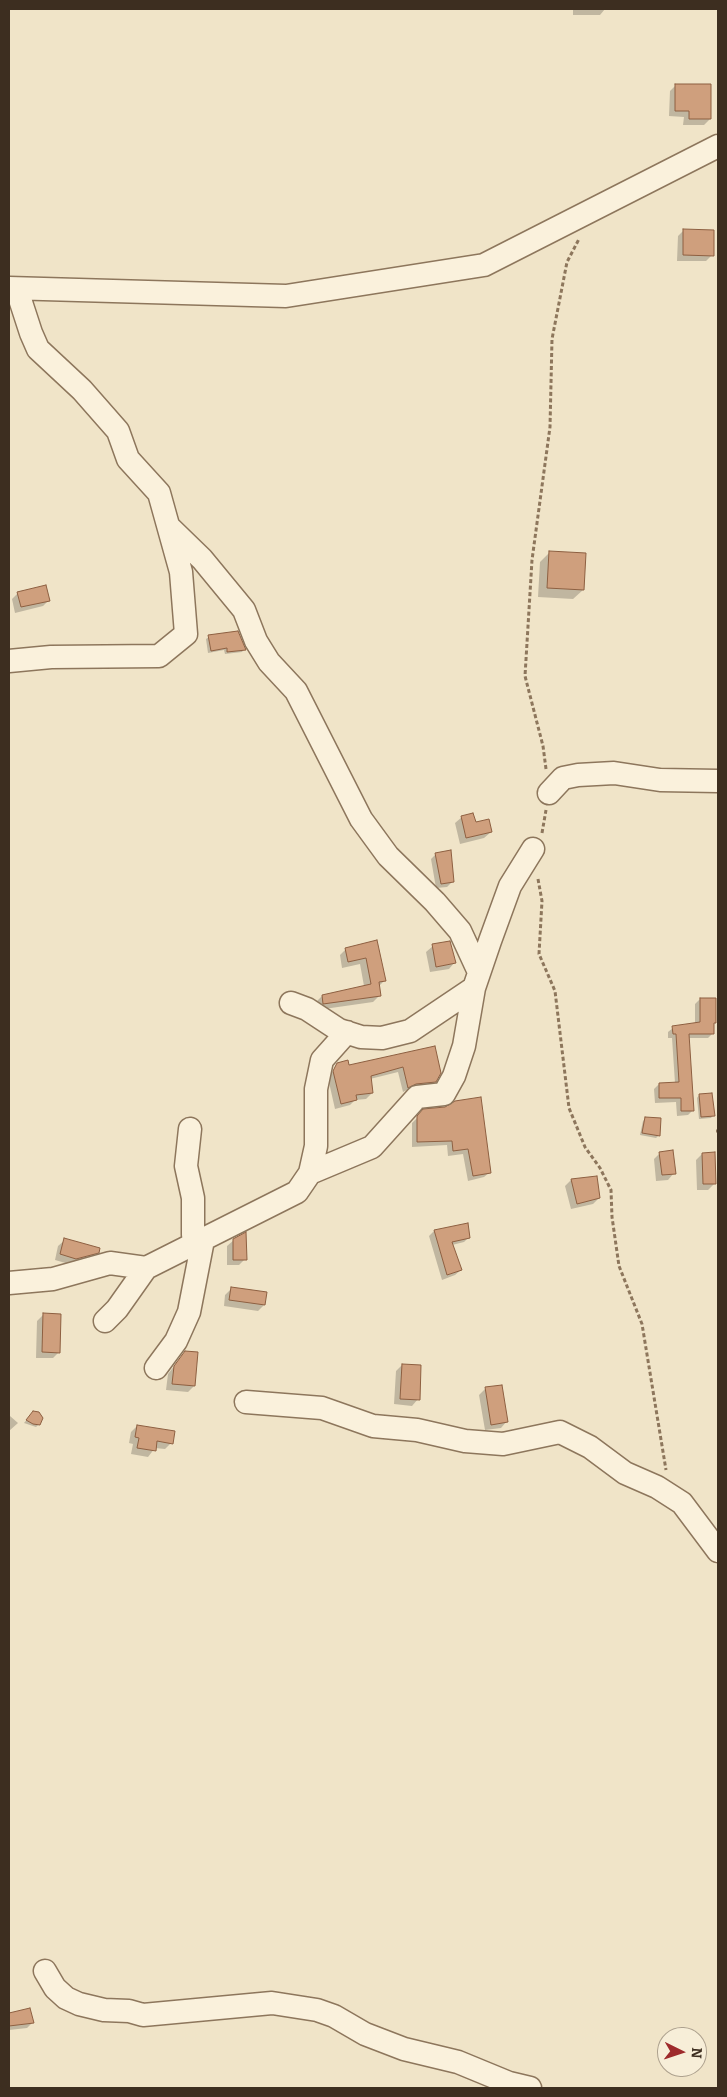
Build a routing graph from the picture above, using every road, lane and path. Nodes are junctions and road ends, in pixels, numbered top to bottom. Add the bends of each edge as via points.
1 (718, 146) edge
2 (596, 208) junction
3 (13, 289) edge
4 (169, 527) junction
5 (9, 661) edge
6 (718, 781) edge
7 (549, 793) junction
8 (533, 849) junction
9 (477, 980) junction
10 (290, 1003) dead end
11 (347, 1032) junction
12 (190, 1128) dead end
13 (310, 1173) junction
14 (203, 1240) junction
15 (146, 1268) junction
16 (9, 1283) edge
17 (105, 1321) dead end
18 (156, 1368) dead end
19 (246, 1402) dead end
20 (666, 1493) junction
21 (717, 1547) edge
22 (45, 1971) dead end
23 (530, 2088) edge

1 - 2 street
2 - 3 street via 484,265 286,296
2 - 7 path via 567,262 552,339 550,427 532,560 525,676 544,746
3 - 4 street via 38,349 82,390 118,431 128,459 159,493
4 - 5 street via 181,572 186,634 159,656 51,657
4 - 9 street via 202,559 244,610 256,641 269,662 296,691 361,818 388,856 460,931
6 - 7 street via 660,780 614,773 578,775 563,778
7 - 8 path via 540,841
8 - 9 street via 510,886
8 - 20 path via 542,901 539,954 555,990 569,1108 585,1147 611,1190 619,1266 642,1324 652,1378 661,1450 669,1481
9 - 11 street via 410,1031 382,1038 361,1037
9 - 13 street via 464,1046 444,1094 416,1097 372,1147
10 - 11 street
11 - 13 street via 322,1060 316,1089 316,1146
12 - 14 street via 186,1166 192,1198 192,1235
13 - 14 street via 296,1192
14 - 15 street
14 - 18 street via 189,1312 176,1342
15 - 16 street via 110,1263 53,1279
15 - 17 street
19 - 20 street via 322,1408 373,1426 417,1430 465,1441 503,1444 560,1432 590,1447 626,1473
20 - 21 street via 682,1503
22 - 23 street via 55,1988 79,2004 143,2016 272,2003 317,2010 404,2049 458,2062

